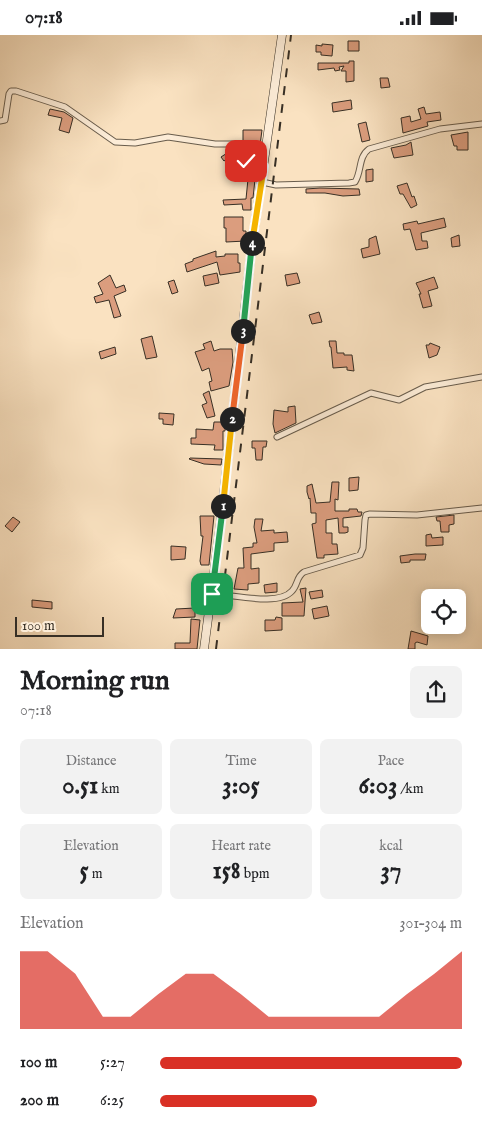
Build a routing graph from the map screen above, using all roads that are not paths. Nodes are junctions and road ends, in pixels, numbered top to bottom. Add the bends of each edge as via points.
1 (282, 35) edge
2 (0, 121) edge
3 (482, 124) edge
4 (264, 166) junction
5 (262, 182) junction
6 (482, 377) edge
7 (277, 437) dead end
8 (482, 508) edge
9 (212, 594) junction
10 (204, 649) edge

1 - 4 street
2 - 4 street via 5,120 9,94 16,91 65,107 115,142 135,143 168,137 236,144 250,165
3 - 5 street via 440,129 369,149 362,157 355,182 276,185
4 - 5 street
5 - 9 street
6 - 7 street via 425,387 399,399 371,393
8 - 9 street via 417,515 366,515 360,555 304,572 299,575 292,592 284,597 262,599
9 - 10 street

